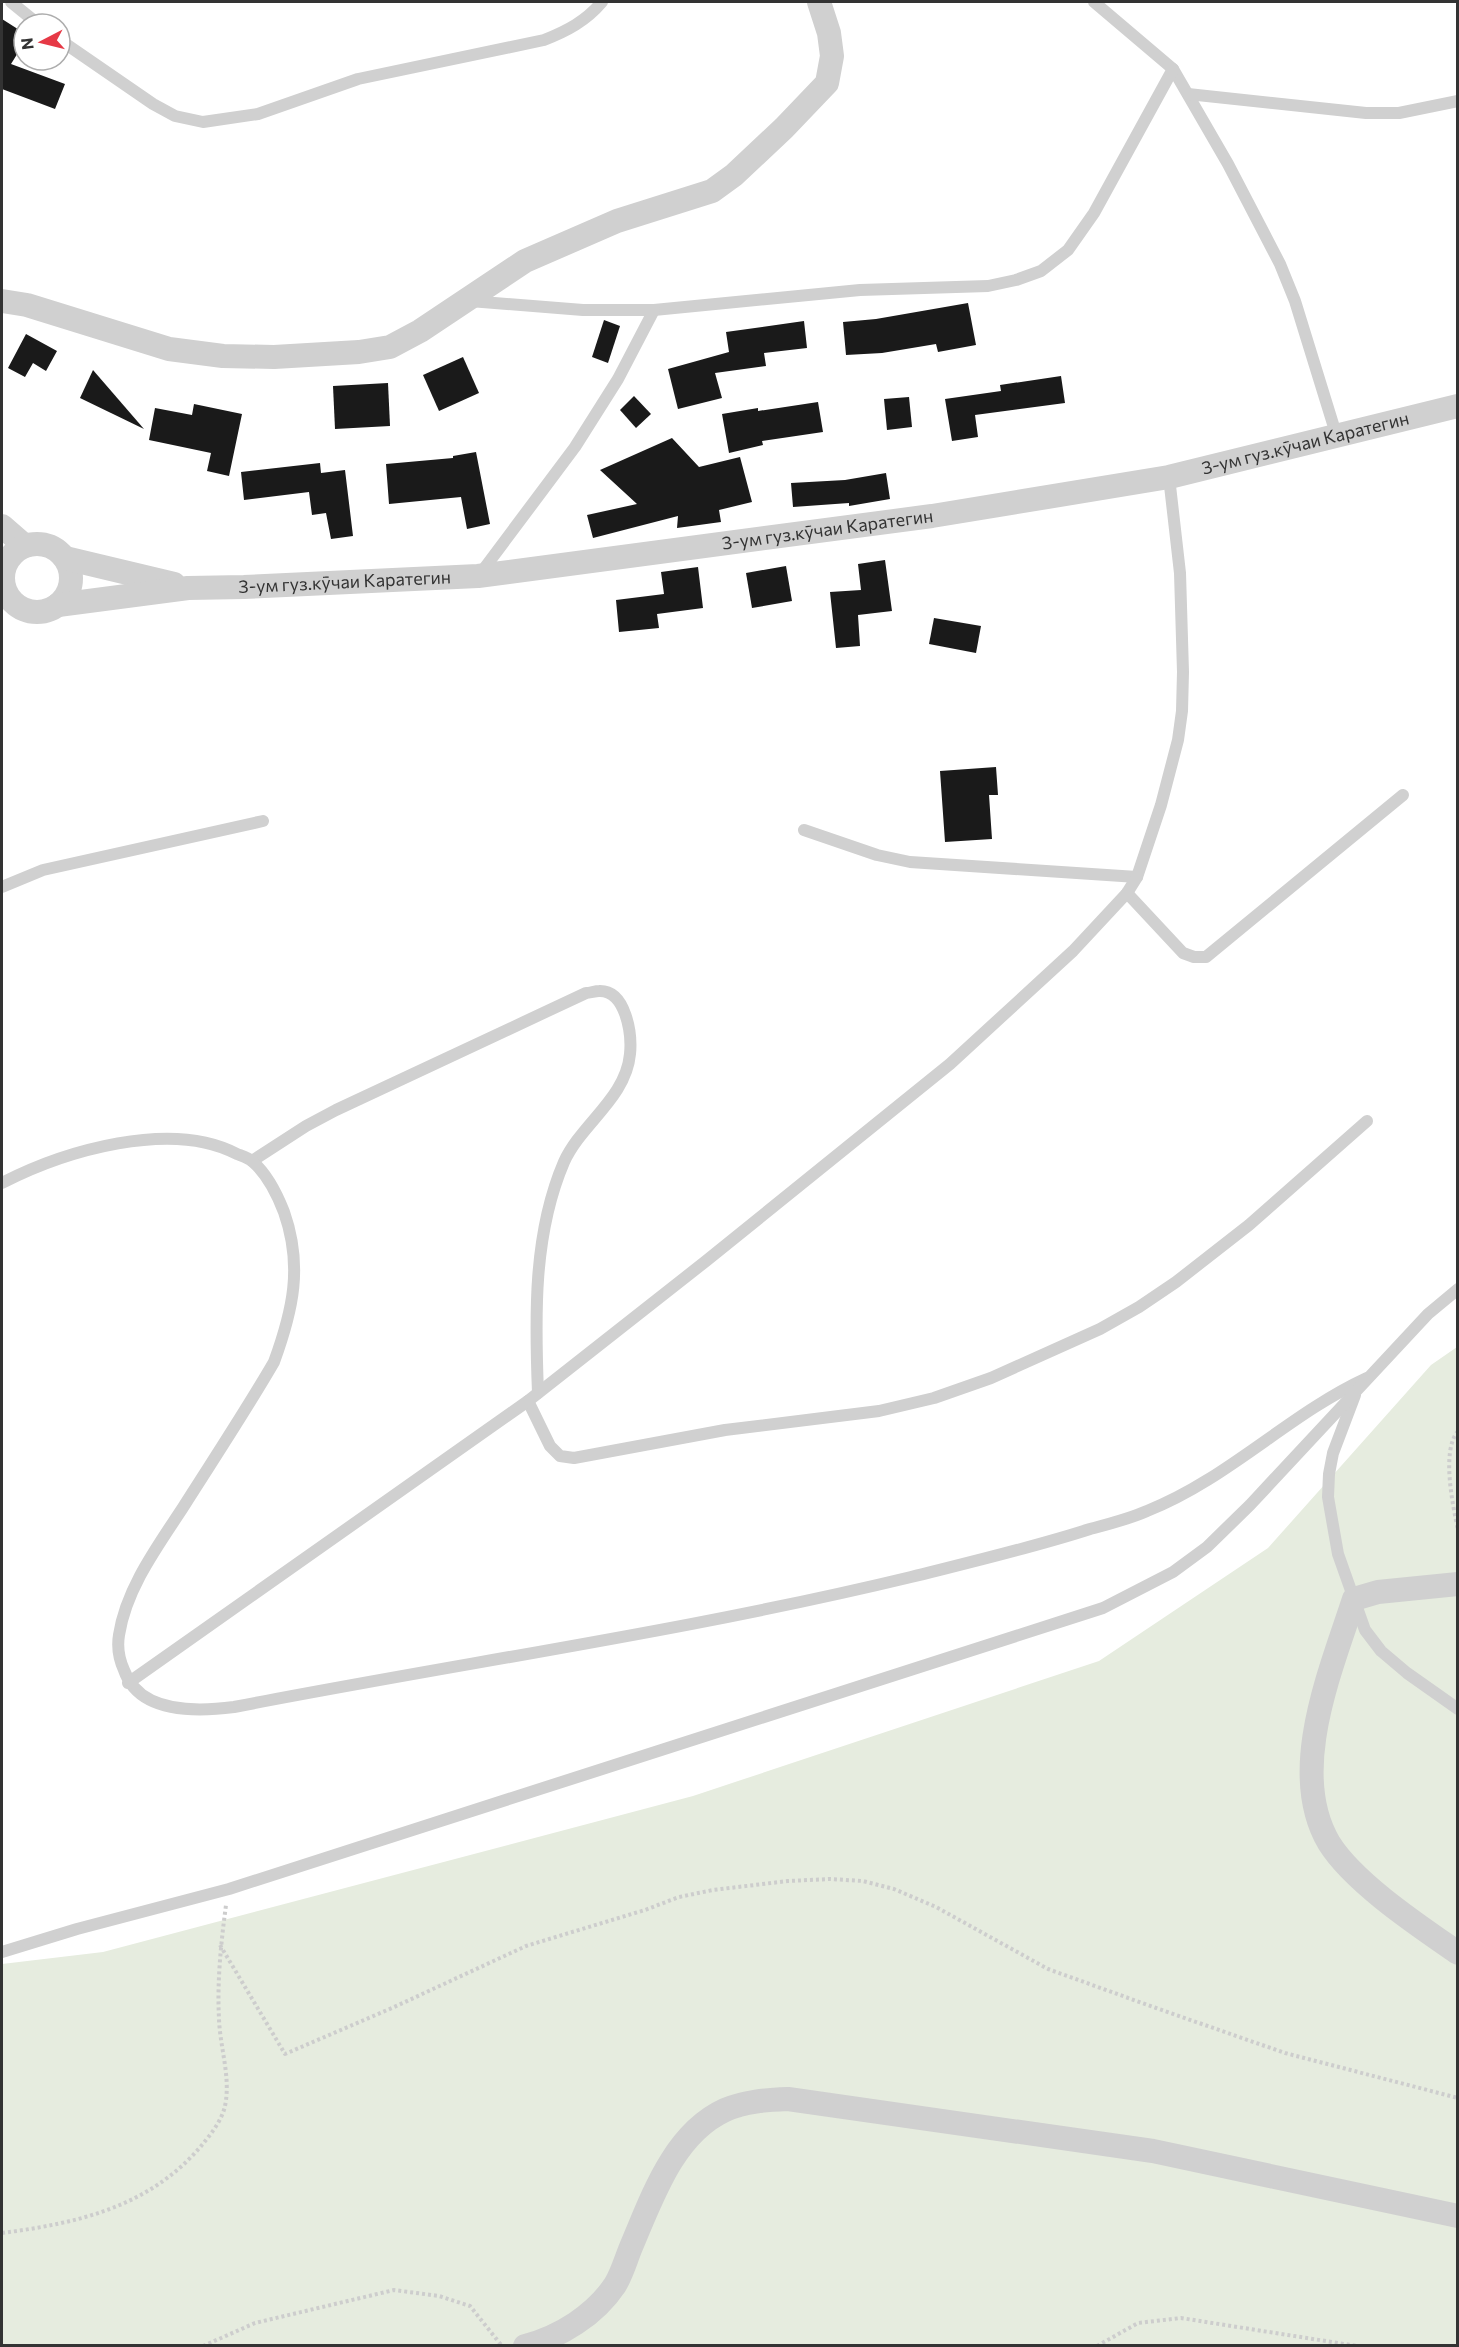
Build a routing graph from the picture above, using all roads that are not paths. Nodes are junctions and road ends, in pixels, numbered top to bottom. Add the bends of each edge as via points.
1 (11, 2) edge
2 (602, 2) edge
3 (819, 2) edge
4 (1094, 2) edge
5 (23, 12) edge
6 (72, 48) edge
7 (1173, 69) junction
8 (1188, 94) junction
9 (1458, 101) edge
10 (465, 300) junction
11 (2, 301) edge
12 (654, 310) junction
13 (1458, 406) edge
14 (1337, 437) junction
15 (1169, 477) junction
16 (2, 526) edge
17 (25, 546) junction
18 (65, 558) junction
19 (3, 574) edge
20 (478, 576) junction
21 (188, 588) junction
22 (58, 605) junction
23 (33, 612) junction
24 (2, 620) edge
25 (1403, 795) dead end
26 (263, 820) dead end
27 (804, 830) dead end
28 (1137, 877) junction
29 (2, 887) edge
30 (1127, 893) junction
31 (1367, 1121) dead end
32 (252, 1161) junction
33 (2, 1183) edge
34 (1458, 1289) edge
35 (1367, 1378) junction
36 (1357, 1389) junction
37 (533, 1397) junction
38 (1458, 1584) edge
39 (1354, 1599) junction
40 (128, 1683) junction
41 (1458, 1709) edge
42 (2, 1952) edge
43 (1458, 1953) edge
44 (1458, 2216) edge
45 (525, 2346) edge

1 - 5 lane
2 - 6 lane via 588,18 544,40 358,80 258,114 203,122 175,116 153,104
3 - 10 street via 830,33 832,56 827,83 734,175 712,191 617,221 525,261
4 - 7 lane
7 - 8 lane
7 - 12 lane via 1094,213 1068,250 1041,271 988,286 860,290
8 - 9 lane via 1366,113 1399,113
8 - 14 lane via 1280,264 1310,345
10 - 11 street via 390,347 274,357 169,349 27,305
10 - 12 lane via 583,310
12 - 20 lane via 618,379 574,447
13 - 14 street, 3-ум гуз.кӯчаи Каратегин
14 - 15 street, 3-ум гуз.кӯчаи Каратегин
15 - 20 street, 3-ум гуз.кӯчаи Каратегин via 932,516
15 - 28 lane via 1180,573 1182,711 1161,805
16 - 17 street
17 - 18 street via 42,544
17 - 19 street via 11,557
18 - 21 street, 3-ум гуз.кӯчаи Каратегин
18 - 22 street via 71,583
19 - 23 street via 10,598
20 - 21 street, 3-ум гуз.кӯчаи Каратегин
21 - 22 street, 3-ум гуз.кӯчаи Каратегин
22 - 23 street
23 - 24 street
25 - 30 lane via 1206,957 1183,953
26 - 29 lane via 43,870
27 - 28 lane via 910,862
28 - 30 lane
30 - 37 lane via 1073,951 950,1064
31 - 37 lane via 1249,1225 1139,1307 991,1378 934,1398 879,1411 725,1430 574,1458 560,1456 550,1446
32 - 33 lane via 210,1143 156,1138 118,1143 32,1167
32 - 37 lane via 306,1126 371,1092 586,993 611,994 629,1026 627,1069 618,1089 573,1146 557,1182 540,1262
32 - 40 lane via 279,1198 292,1235 294,1279 284,1335 268,1372 161,1541 126,1608 118,1651
34 - 35 lane via 1428,1314
35 - 36 lane
35 - 40 lane via 1327,1398 1205,1483 1174,1500 1144,1513 998,1556 677,1628 208,1711 154,1703
36 - 39 lane via 1333,1453 1328,1486 1338,1554
36 - 42 lane via 1207,1547 1173,1572 1103,1608 229,1890
37 - 40 lane
38 - 39 street via 1378,1592
39 - 41 lane via 1365,1630 1381,1651
39 - 43 street via 1311,1755 1317,1815 1329,1843 1352,1870 1401,1913
44 - 45 street via 1153,2151 788,2099 755,2101 710,2119 682,2145 654,2192 615,2284 594,2309 570,2327

